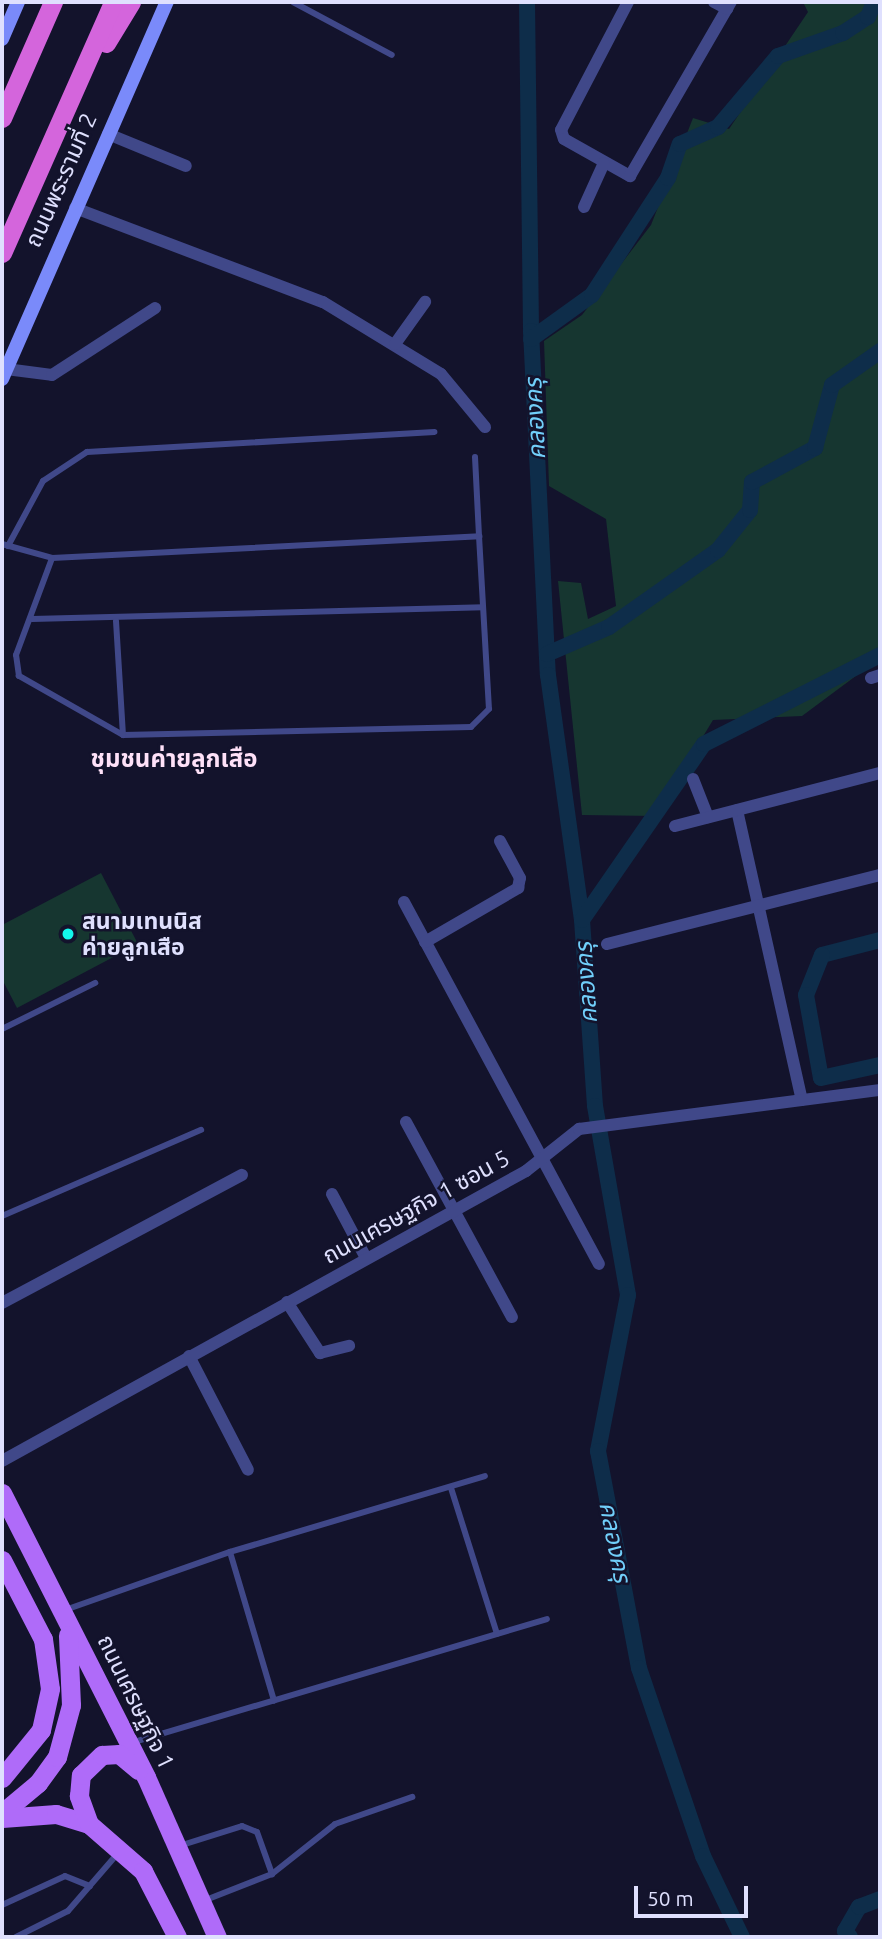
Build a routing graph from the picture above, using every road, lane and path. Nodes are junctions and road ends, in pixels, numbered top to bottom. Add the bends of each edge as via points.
1 (18, 2) edge
2 (38, 2) edge
3 (53, 2) edge
4 (113, 2) edge
5 (131, 2) edge
6 (167, 2) edge
7 (293, 2) edge
8 (628, 2) edge
9 (714, 2) edge
10 (729, 5) edge
11 (2, 39) edge
12 (392, 55) dead end
13 (17, 82) junction
14 (2, 118) edge
15 (54, 134) junction
16 (108, 134) junction
17 (604, 163) junction
18 (186, 166) dead end
19 (584, 207) dead end
20 (75, 208) junction
21 (2, 253) edge
22 (425, 302) dead end
23 (155, 308) dead end
24 (395, 344) junction
25 (4, 374) edge
26 (485, 427) dead end
27 (433, 432) dead end
28 (475, 457) dead end
29 (479, 536) junction
30 (5, 545) edge
31 (52, 558) junction
32 (483, 607) junction
33 (32, 619) junction
34 (116, 621) junction
35 (122, 735) junction
36 (880, 773) edge
37 (693, 779) dead end
38 (737, 810) junction
39 (708, 817) junction
40 (674, 826) dead end
41 (500, 841) dead end
42 (880, 875) edge
43 (404, 902) dead end
44 (761, 907) junction
45 (425, 942) junction
46 (607, 944) dead end
47 (95, 983) dead end
48 (2, 1028) edge
49 (880, 1090) edge
50 (802, 1100) junction
51 (406, 1122) dead end
52 (201, 1130) dead end
53 (541, 1158) junction
54 (242, 1175) dead end
55 (332, 1194) dead end
56 (454, 1211) junction
57 (2, 1216) edge
58 (366, 1258) junction
59 (599, 1264) dead end
60 (287, 1302) junction
61 (2, 1303) edge
62 (512, 1317) dead end
63 (349, 1346) dead end
64 (189, 1356) junction
65 (2, 1461) edge
66 (248, 1470) dead end
67 (485, 1476) dead end
68 (451, 1488) junction
69 (2, 1493) edge
70 (230, 1552) junction
71 (2, 1560) edge
72 (49, 1586) junction
73 (63, 1611) junction
74 (547, 1619) dead end
75 (497, 1634) junction
76 (275, 1701) junction
77 (130, 1743) junction
78 (146, 1777) junction
79 (2, 1779) edge
80 (412, 1797) dead end
81 (2, 1813) edge
82 (2, 1818) edge
83 (89, 1824) junction
84 (177, 1846) junction
85 (123, 1848) junction
86 (272, 1874) junction
87 (90, 1886) junction
88 (201, 1901) junction
89 (2, 1905) edge
90 (16, 1937) edge
91 (177, 1937) edge
92 (217, 1937) edge

1 - 11 main road
2 - 13 highway
3 - 13 highway
4 - 15 highway, ถนนพระรามที่ 2
5 - 15 highway
6 - 16 main road, ถนนพระรามที่ 2
7 - 12 lane
8 - 17 street via 561,125 564,139
9 - 10 street
10 - 17 street via 638,171 625,176
13 - 14 highway
15 - 21 highway, ถนนพระรามที่ 2
16 - 18 street
16 - 20 main road, ถนนพระรามที่ 2
17 - 19 street
20 - 24 street via 323,302
20 - 25 main road, ถนนพระรามที่ 2
22 - 24 street
23 - 25 street via 52,375
24 - 26 street via 456,387
27 - 30 lane via 87,452 43,481
28 - 29 lane
29 - 31 lane
29 - 32 lane
30 - 31 lane
31 - 33 lane
32 - 34 lane
32 - 35 lane via 489,709 479,724
33 - 34 lane
33 - 35 lane via 16,655 19,676
34 - 35 lane
36 - 38 street
37 - 39 street
38 - 39 street
38 - 44 street
39 - 40 street
41 - 45 street via 520,878 518,888
42 - 44 street
43 - 45 street
44 - 46 street
44 - 50 street
45 - 53 street
47 - 48 lane
49 - 50 street, ถนนเศรษฐกิจ 1 ซอน 5
50 - 53 street, ถนนเศรษฐกิจ 1 ซอน 5 via 579,1129
51 - 56 street
52 - 57 lane
53 - 56 street, ถนนเศรษฐกิจ 1 ซอน 5
53 - 59 street
54 - 61 street
55 - 58 street
56 - 58 street, ถนนเศรษฐกิจ 1 ซอน 5
56 - 62 street
58 - 60 street, ถนนเศรษฐกิจ 1 ซอน 5
60 - 63 street via 320,1353
60 - 64 street, ถนนเศรษฐกิจ 1 ซอน 5
64 - 65 street, ถนนเศรษฐกิจ 1 ซอน 5
64 - 66 street
67 - 68 lane
68 - 70 lane
68 - 75 lane
69 - 72 main road, ถนนเศรษฐกิจ 1
70 - 73 lane
70 - 76 lane
71 - 79 main road via 43,1639 50,1689 41,1730
72 - 73 main road, ถนนเศรษฐกิจ 1
72 - 81 main road via 72,1656 66,1734 38,1783
73 - 77 main road, ถนนเศรษฐกิจ 1
74 - 75 lane
75 - 76 lane
76 - 77 lane
77 - 78 main road, ถนนเศรษฐกิจ 1
78 - 83 main road via 119,1754 102,1755 81,1775 79,1796
78 - 84 main road, ถนนเศรษฐกิจ 1
80 - 86 lane via 335,1825
82 - 83 main road via 56,1814
83 - 85 main road
84 - 86 lane via 251,1826
84 - 88 main road, ถนนเศรษฐกิจ 1
85 - 87 lane
85 - 91 main road via 149,1880
86 - 88 lane
87 - 89 lane via 65,1876
87 - 90 lane via 68,1911
88 - 92 main road, ถนนเศรษฐกิจ 1

